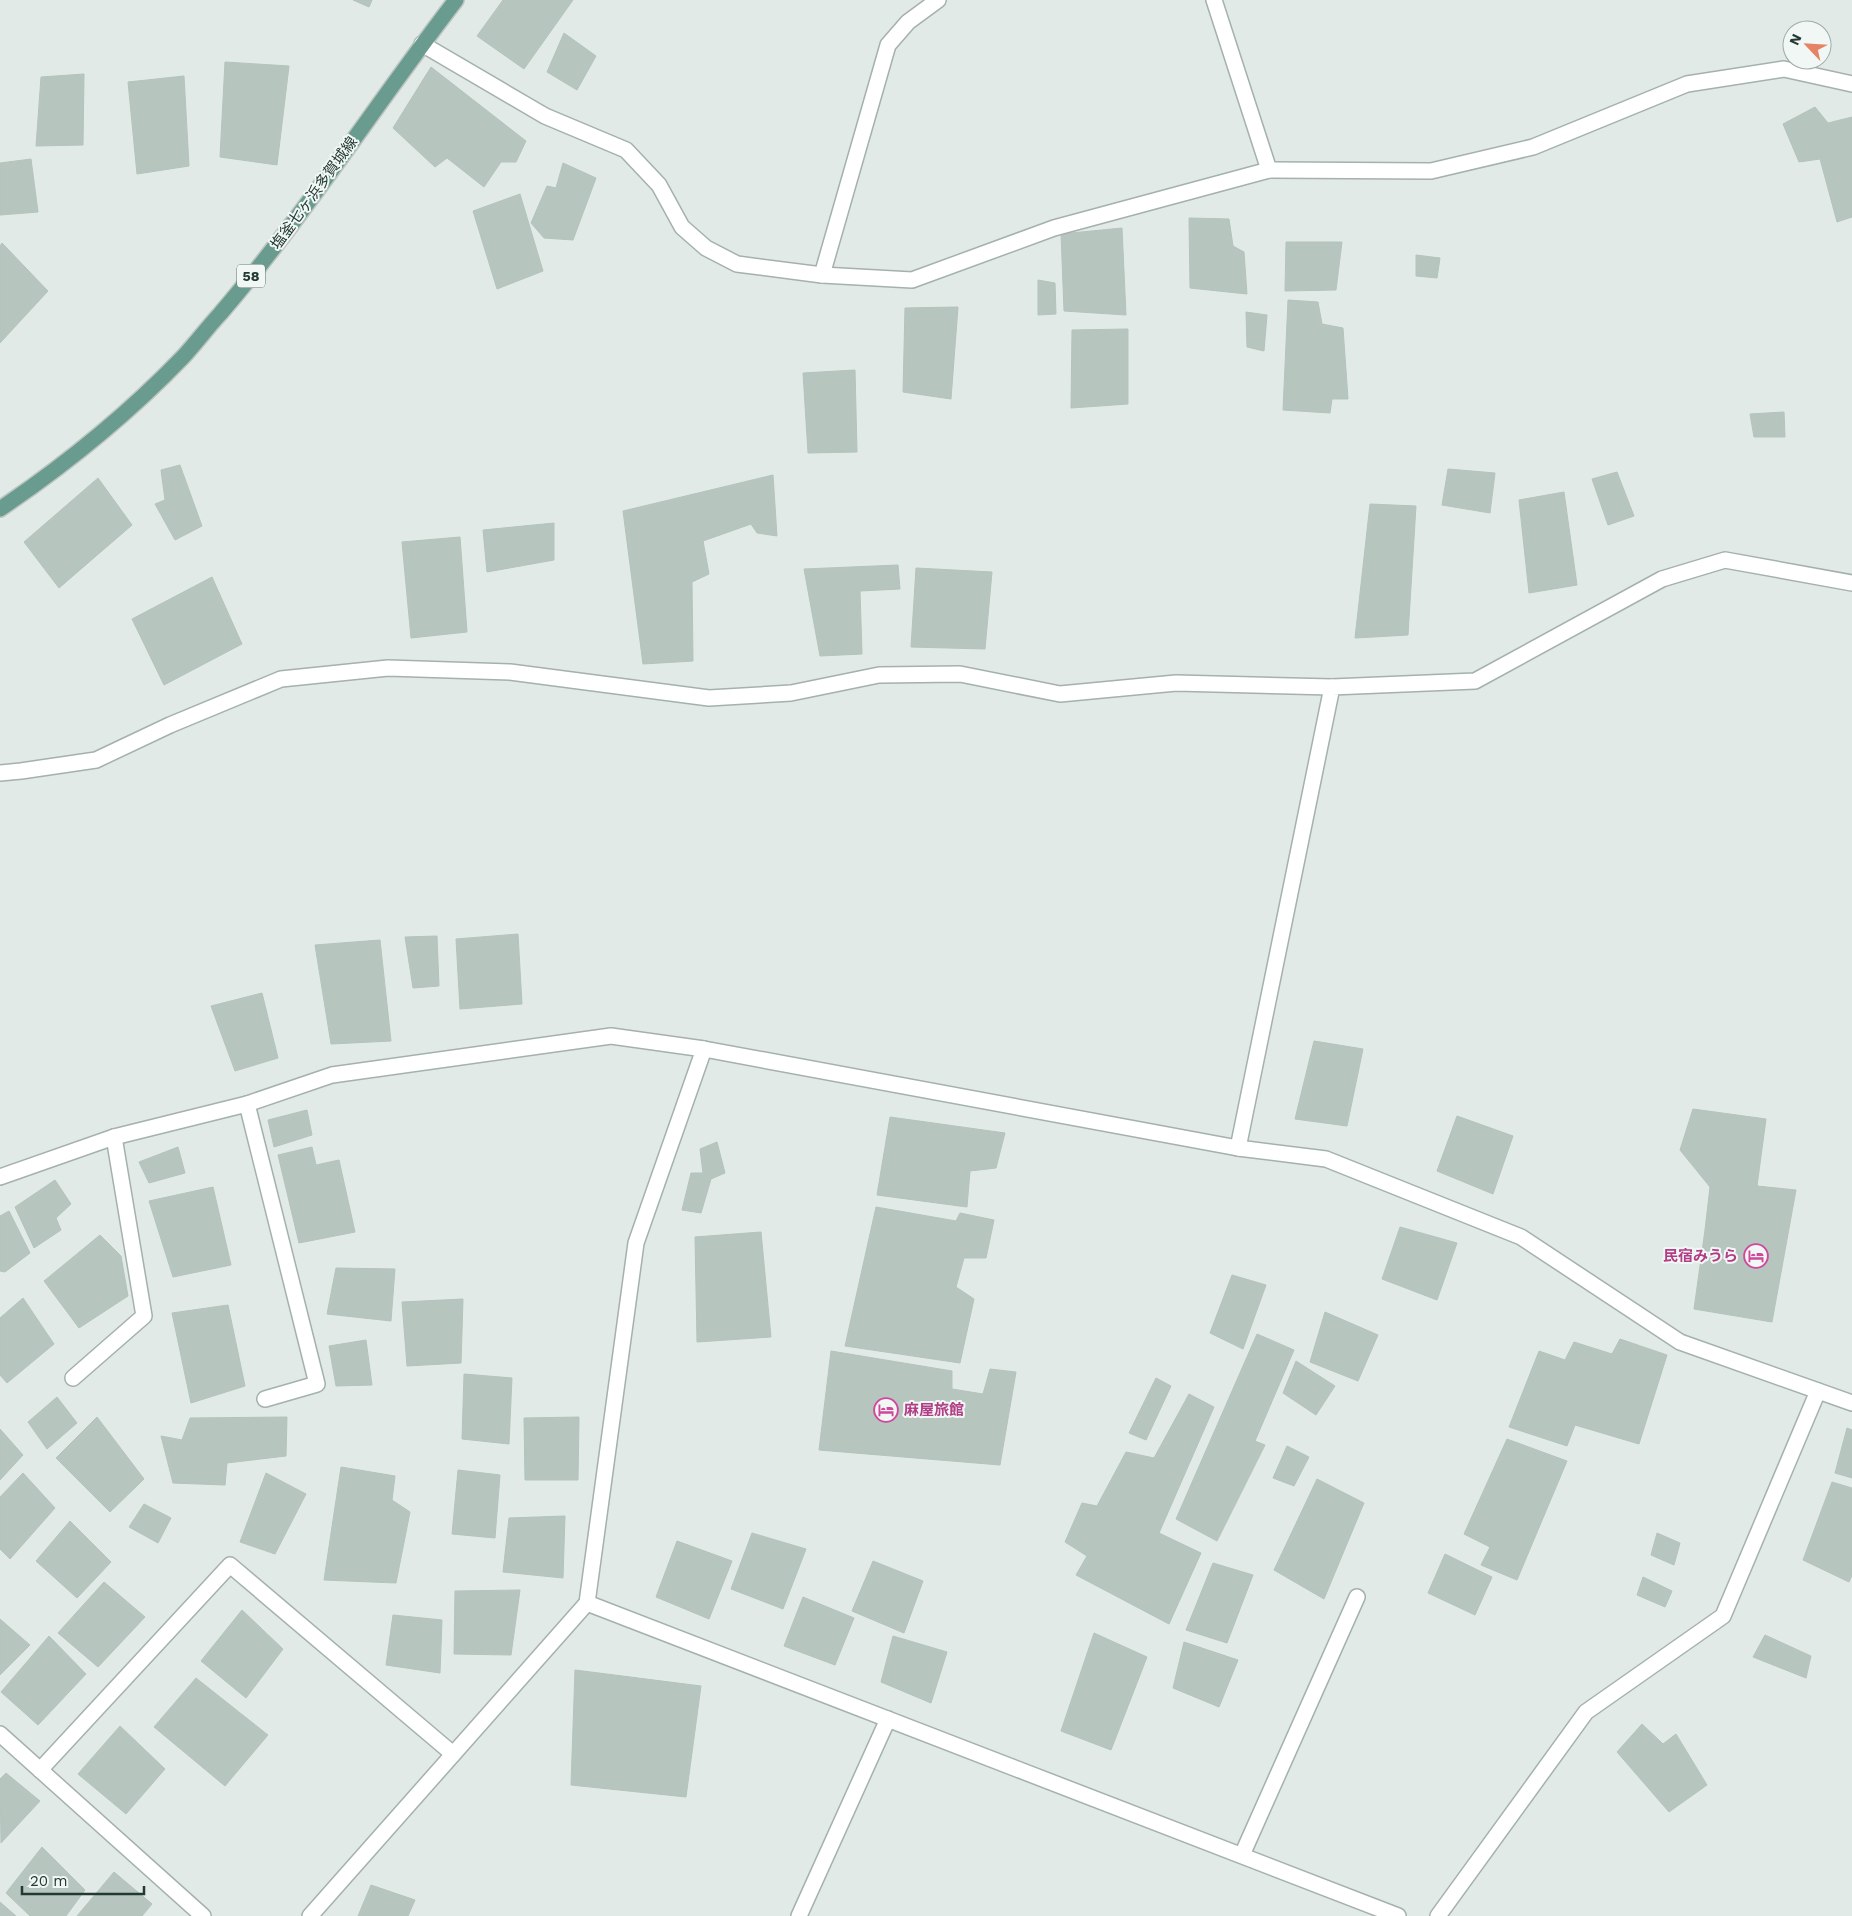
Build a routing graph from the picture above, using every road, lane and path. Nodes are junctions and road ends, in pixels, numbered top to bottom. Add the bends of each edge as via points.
1 (456, 0) edge
2 (938, 0) edge
3 (1214, 0) edge
4 (422, 44) junction
5 (1852, 84) edge
6 (1269, 170) junction
7 (822, 275) junction
8 (0, 509) edge
9 (1852, 583) edge
10 (1332, 687) junction
11 (0, 773) edge
12 (704, 1049) junction
13 (247, 1104) junction
14 (114, 1137) junction
15 (1238, 1148) junction
16 (0, 1178) edge
17 (73, 1378) dead end
18 (1818, 1391) junction
19 (265, 1399) dead end
20 (1852, 1403) edge
21 (1357, 1598) dead end
22 (587, 1603) junction
23 (888, 1719) junction
24 (0, 1734) edge
25 (453, 1754) junction
26 (40, 1770) junction
27 (1242, 1855) junction
28 (203, 1916) edge
29 (310, 1916) edge
30 (799, 1916) edge
31 (1398, 1916) edge
32 (1438, 1916) edge

1 - 4 main road, 塩釜七ヶ浜多賀城線 / 58
2 - 7 street via 908,22 888,45
3 - 6 street
4 - 7 street via 545,116 626,150 659,185 682,227 706,248 737,264
4 - 8 main road, 塩釜七ヶ浜多賀城線 / 58 via 294,222 183,357 107,428 35,486
5 - 6 street via 1784,69 1687,84 1534,147 1431,171
6 - 7 street via 1054,228 912,280
9 - 10 street via 1725,560 1662,579 1475,681
10 - 11 street via 1176,683 1060,694 960,674 878,675 791,694 709,698 510,672 388,668 281,679 96,760
10 - 15 street
12 - 13 street via 611,1036 332,1075
12 - 15 street
12 - 22 street via 636,1243
13 - 14 street
13 - 19 street via 317,1384
14 - 16 street
14 - 17 street via 144,1316
15 - 18 street via 1326,1159 1521,1237 1680,1342
18 - 20 street
18 - 32 street via 1724,1616 1586,1712
21 - 27 street
22 - 23 street
22 - 25 street
23 - 27 street
23 - 30 street
24 - 26 street
25 - 26 street via 230,1564
25 - 29 street
26 - 28 street
27 - 31 street

